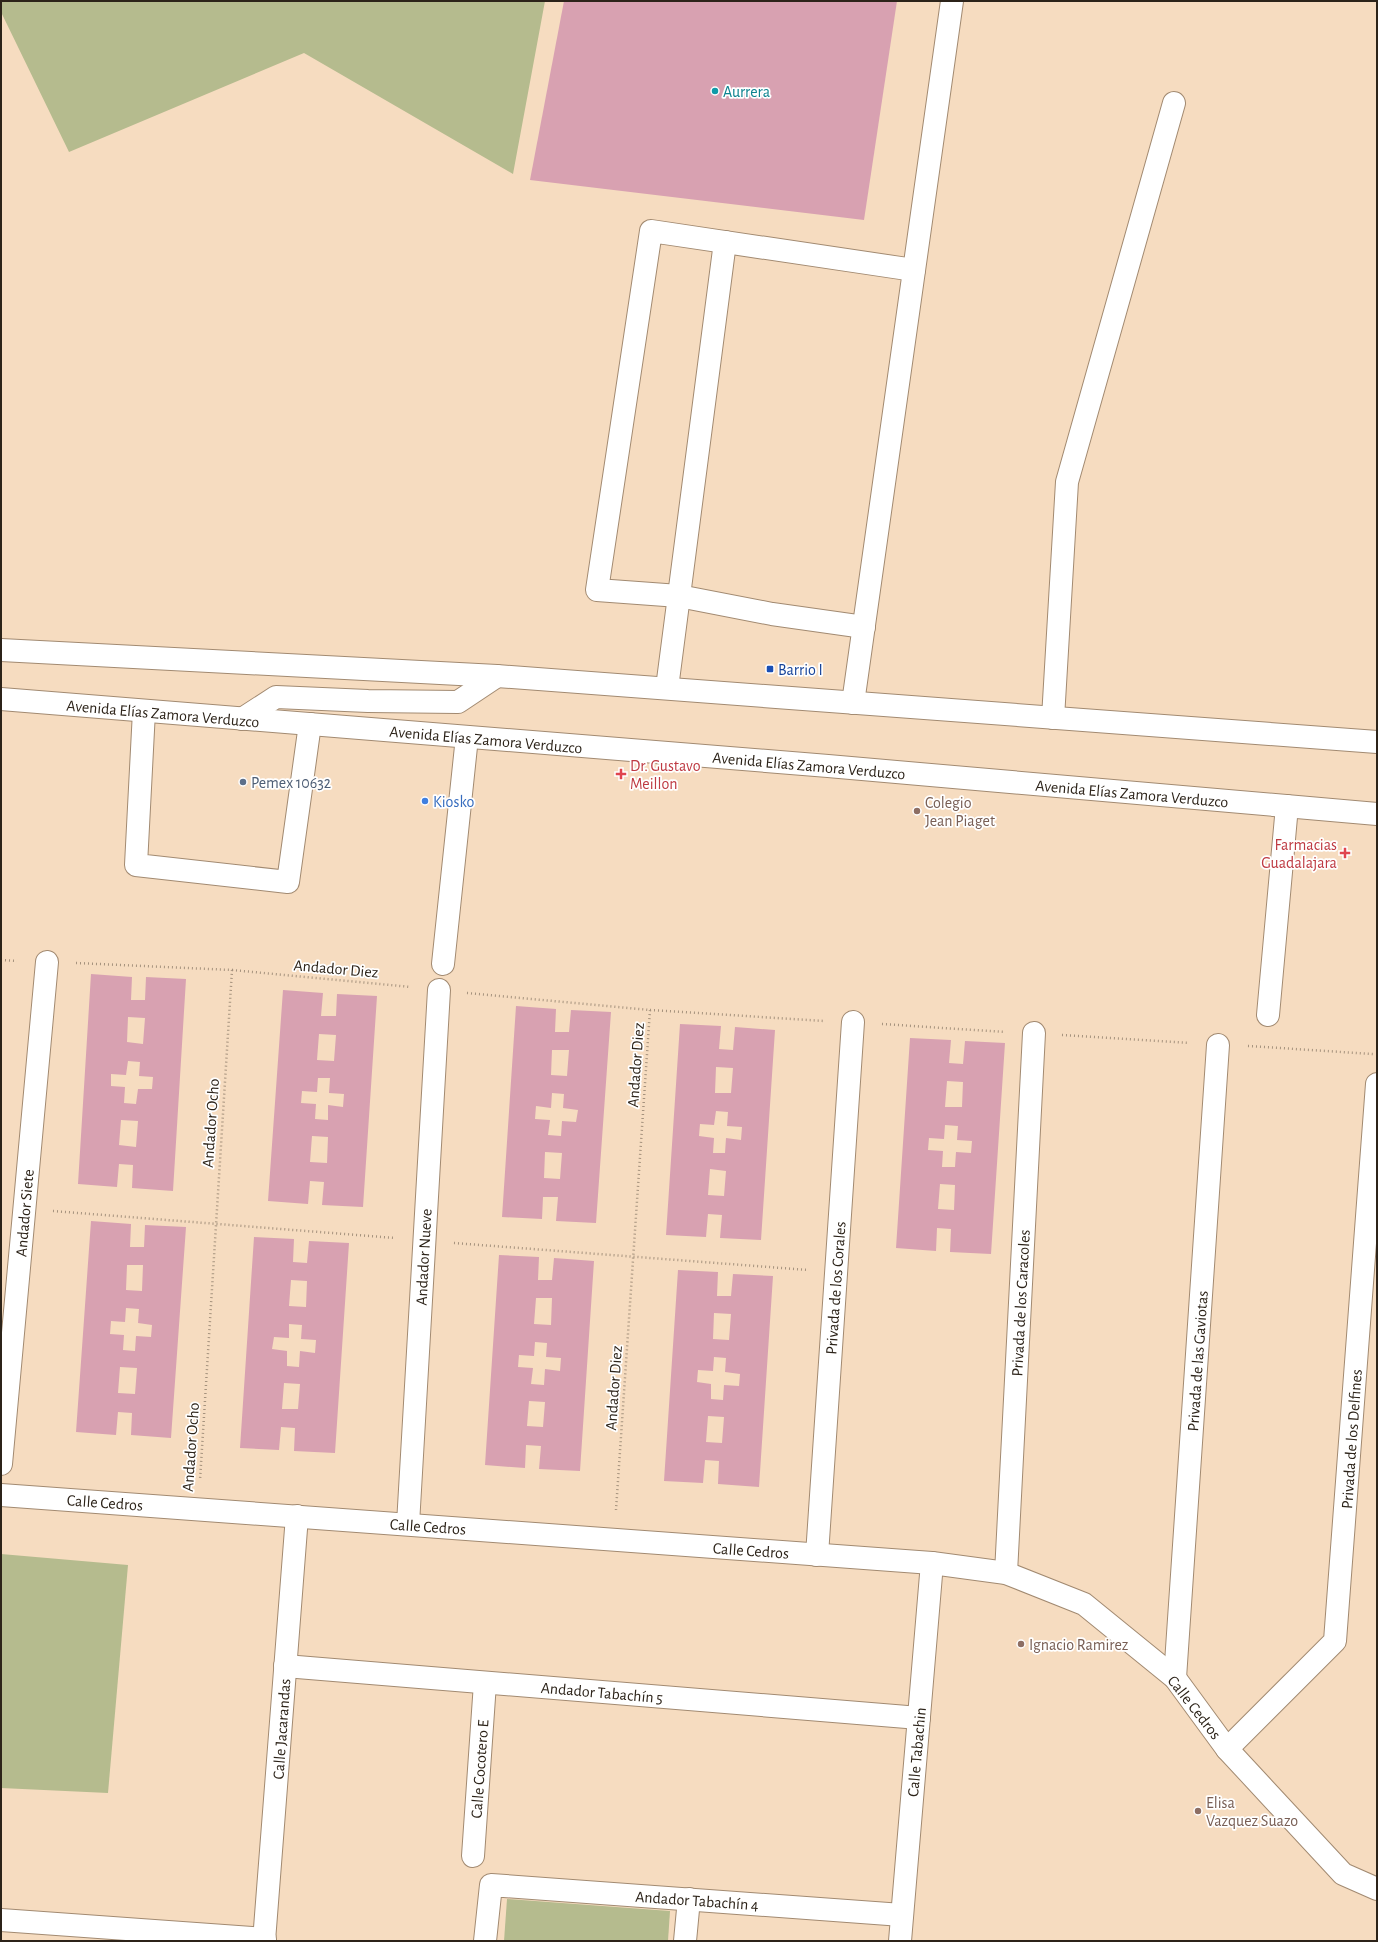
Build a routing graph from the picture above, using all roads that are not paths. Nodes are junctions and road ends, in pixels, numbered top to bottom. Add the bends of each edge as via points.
1 (952, 1) edge
2 (1174, 103) dead end
3 (725, 242) junction
4 (914, 270) junction
5 (679, 596) junction
6 (864, 627) junction
7 (1, 650) edge
8 (497, 676) junction
9 (667, 688) junction
10 (1, 699) edge
11 (853, 703) junction
12 (144, 711) junction
13 (1053, 718) junction
14 (242, 719) junction
15 (310, 724) junction
16 (467, 737) junction
17 (1377, 742) edge
18 (1287, 806) junction
19 (1377, 814) edge
20 (47, 962) road end
21 (443, 964) dead end
22 (439, 990) road end
23 (1268, 1015) dead end
24 (853, 1022) dead end
25 (1034, 1034) dead end
26 (1218, 1044) dead end
27 (1377, 1084) edge
28 (1, 1464) edge
29 (1, 1495) edge
30 (297, 1516) junction
31 (408, 1524) junction
32 (817, 1555) junction
33 (932, 1563) junction
34 (1006, 1573) junction
35 (285, 1666) junction
36 (1175, 1678) junction
37 (486, 1683) junction
38 (919, 1718) junction
39 (1227, 1749) junction
40 (473, 1856) dead end
41 (1377, 1889) edge
42 (689, 1899) junction
43 (902, 1915) junction
44 (1, 1920) edge
45 (264, 1940) edge
46 (485, 1941) edge
47 (685, 1941) edge
48 (900, 1941) edge

1 - 4 street
2 - 13 street via 1067,482
3 - 4 street
3 - 5 street
3 - 5 street via 651,231 597,590
4 - 6 street
5 - 6 street via 772,614
5 - 9 street
6 - 11 street
7 - 8 street
8 - 9 street
8 - 14 street via 458,702 276,697
9 - 11 street
10 - 12 street, Avenida Elías Zamora Verduzco
11 - 13 street
12 - 14 street, Avenida Elías Zamora Verduzco
12 - 15 street via 136,865 288,882
13 - 17 street
14 - 15 street, Avenida Elías Zamora Verduzco
15 - 16 street, Avenida Elías Zamora Verduzco
16 - 18 street, Avenida Elías Zamora Verduzco
16 - 21 street
18 - 19 street, Avenida Elías Zamora Verduzco
18 - 23 street
20 - 28 street, Andador Siete
22 - 31 street, Andador Nueve
24 - 32 street, Privada de los Corales
25 - 34 street, Privada de los Caracoles
26 - 36 street, Privada de las Gaviotas
27 - 39 street, Privada de los Delfines via 1335,1642
29 - 30 street, Calle Cedros
30 - 31 street, Calle Cedros
30 - 35 street, Calle Jacarandas
31 - 32 street, Calle Cedros
32 - 33 street, Calle Cedros
33 - 34 street, Calle Cedros
33 - 38 street, Calle Tabachin
34 - 36 street, Calle Cedros via 1084,1604
35 - 37 street, Andador Tabachín 5
35 - 45 street, Calle Jacarandas
36 - 39 street, Calle Cedros
37 - 38 street, Andador Tabachín 5
37 - 40 street, Calle Cocotero E
38 - 43 street, Calle Tabachin
39 - 41 street, Calle Cedros via 1343,1874
42 - 43 street, Andador Tabachín 4
42 - 46 street, Andador Tabachín 4 via 491,1885
42 - 47 street
43 - 48 street, Calle Tabachin
44 - 45 street

